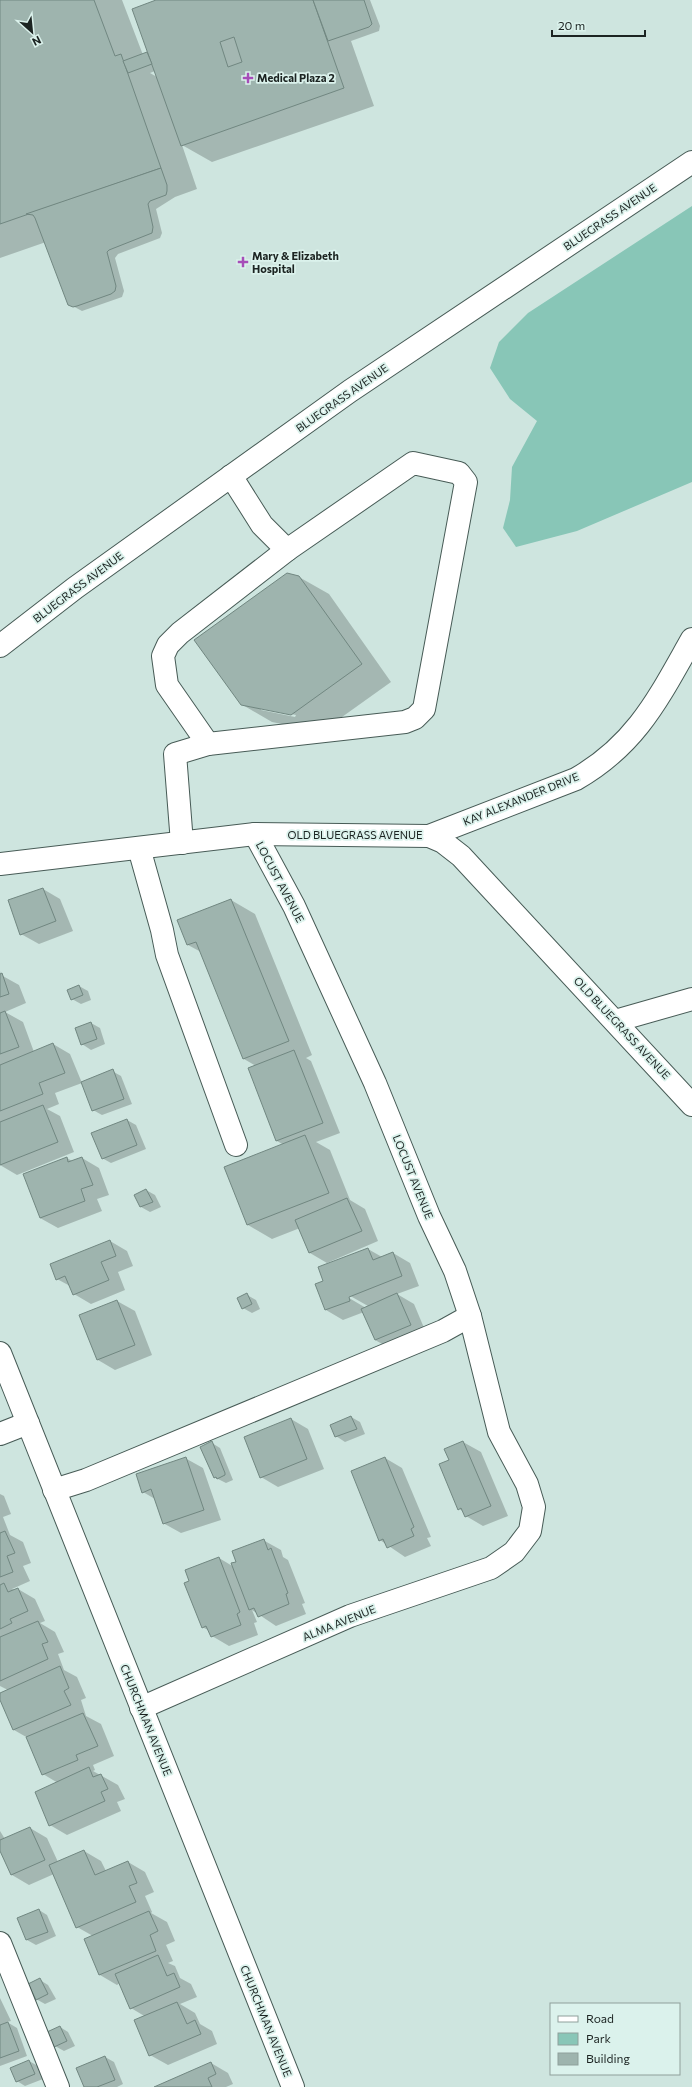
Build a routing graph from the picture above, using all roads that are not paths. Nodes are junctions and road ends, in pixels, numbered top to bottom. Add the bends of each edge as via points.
1 (692, 162) edge
2 (231, 476) junction
3 (287, 550) junction
4 (692, 639) edge
5 (0, 646) edge
6 (208, 744) junction
7 (255, 834) junction
8 (429, 836) junction
9 (182, 843) junction
10 (139, 848) junction
11 (0, 864) edge
12 (692, 999) edge
13 (615, 1021) junction
14 (692, 1105) edge
15 (236, 1145) dead end
16 (470, 1316) junction
17 (0, 1353) edge
18 (28, 1423) junction
19 (0, 1434) edge
20 (54, 1490) junction
21 (530, 1531) joint
22 (141, 1708) junction
23 (0, 1943) edge
24 (58, 2087) edge
25 (293, 2087) edge

1 - 2 street, BLUEGRASS AVENUE via 350,391
2 - 3 street via 262,525
2 - 5 street, BLUEGRASS AVENUE via 74,588
3 - 6 street via 180,632 163,656 167,684
3 - 6 street via 413,463 459,473 466,482 424,710 405,722
4 - 8 street, KAY ALEXANDER DRIVE via 642,722 620,748 598,766 576,778
6 - 9 street via 175,754
7 - 8 street, OLD BLUEGRASS AVENUE
7 - 9 street, OLD BLUEGRASS AVENUE
7 - 16 street, LOCUST AVENUE via 294,906 375,1083 429,1216 455,1271
8 - 13 street, OLD BLUEGRASS AVENUE via 443,842 461,856
9 - 10 street, OLD BLUEGRASS AVENUE
10 - 11 street, OLD BLUEGRASS AVENUE
10 - 15 street via 162,930 166,955
12 - 13 street
13 - 14 street, OLD BLUEGRASS AVENUE
16 - 20 street via 436,1334 101,1474
16 - 21 street, LOCUST AVENUE via 499,1432 527,1484 534,1507
17 - 18 street, CHURCHMAN AVENUE
18 - 19 street
18 - 20 street, CHURCHMAN AVENUE
20 - 22 street, CHURCHMAN AVENUE
21 - 22 street, ALMA AVENUE via 514,1552 491,1568 350,1616
22 - 25 street, CHURCHMAN AVENUE
23 - 24 street

